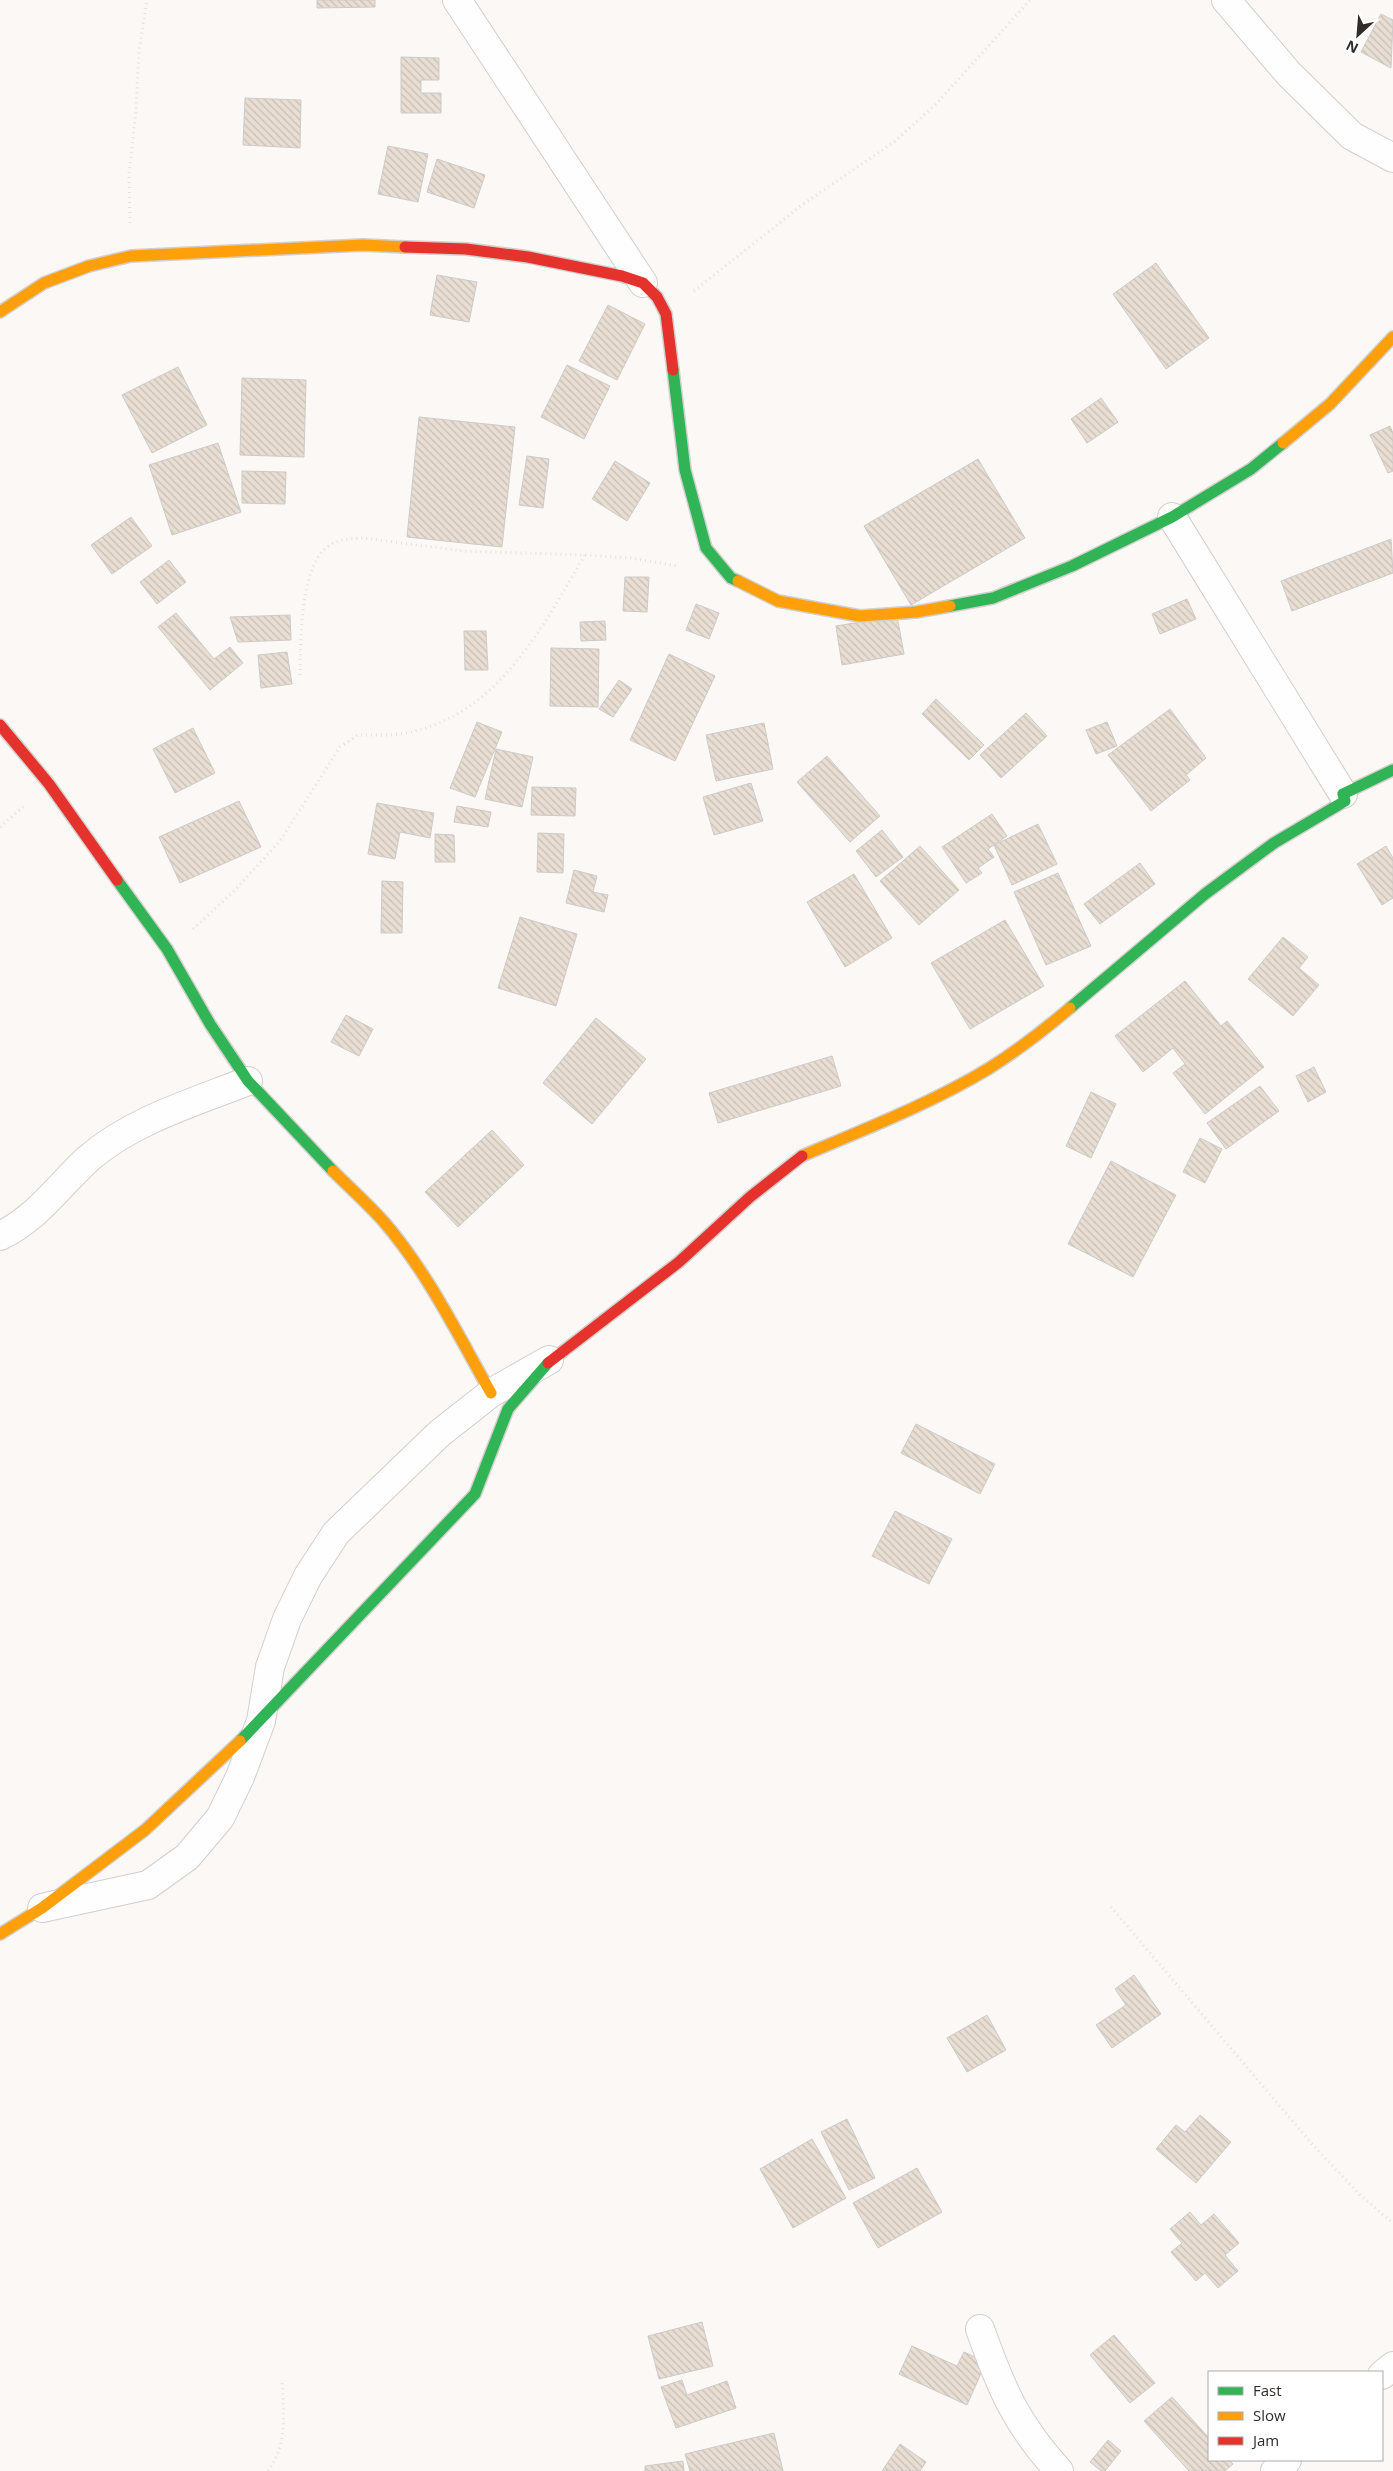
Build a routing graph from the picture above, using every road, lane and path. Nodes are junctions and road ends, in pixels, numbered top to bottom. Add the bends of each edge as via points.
1 (148, 0) edge
2 (457, 0) edge
3 (1030, 0) edge
4 (1226, 0) edge
5 (1393, 158) edge
6 (131, 256) junction
7 (643, 283) junction
8 (0, 312) edge
9 (666, 314) junction
10 (1393, 337) edge
11 (1172, 517) junction
12 (584, 555) junction
13 (732, 578) junction
14 (300, 675) dead end
15 (0, 726) edge
16 (1393, 770) edge
17 (1343, 794) junction
18 (166, 949) junction
19 (248, 1081) junction
20 (0, 1236) edge
21 (552, 1359) junction
22 (491, 1393) junction
23 (261, 1721) junction
24 (1110, 1907) dead end
25 (42, 1908) junction
26 (0, 1934) edge
27 (1393, 2223) edge
28 (980, 2329) dead end
29 (1393, 2366) edge
30 (1383, 2374) edge
31 (282, 2382) dead end
32 (1286, 2461) edge
33 (268, 2471) edge
34 (1059, 2471) edge
35 (1275, 2471) edge

1 - 6 path via 139,50 129,174
2 - 7 street
3 - 9 path via 936,104 894,142 802,205
4 - 5 street via 1289,74 1352,136
6 - 7 street via 363,245 466,249 545,260
6 - 8 street via 89,266 44,283
7 - 9 street via 657,296
9 - 13 street via 685,470 706,548
10 - 11 street via 1330,404 1265,458
11 - 13 street via 1072,566 992,598 916,612 860,616 778,601
11 - 17 street
12 - 13 path via 631,558
12 - 14 path via 484,553 364,538 345,539 330,545 320,554 310,574 304,605
12 - 18 path via 526,649 498,684 465,712 415,731 358,735 350,739 340,747 280,840 206,918
15 - 18 street via 49,784
16 - 17 street
17 - 21 street via 1345,801 1274,843 1205,894 1038,1035 995,1064 920,1105 802,1156 750,1197 679,1262
18 - 19 street
19 - 20 street via 130,1131 90,1158 49,1201 15,1229
19 - 22 street via 384,1222 436,1295
21 - 22 street
21 - 23 street via 508,1408 475,1494
22 - 23 street via 440,1433 336,1533 308,1576 286,1620 270,1668
23 - 25 street via 145,1830
23 - 25 street via 220,1818 187,1857 148,1885
24 - 27 path via 1312,2144 1360,2196
25 - 26 street
28 - 34 street via 1011,2408 1038,2448
29 - 30 street
31 - 33 path via 285,2426 281,2448
32 - 35 street

